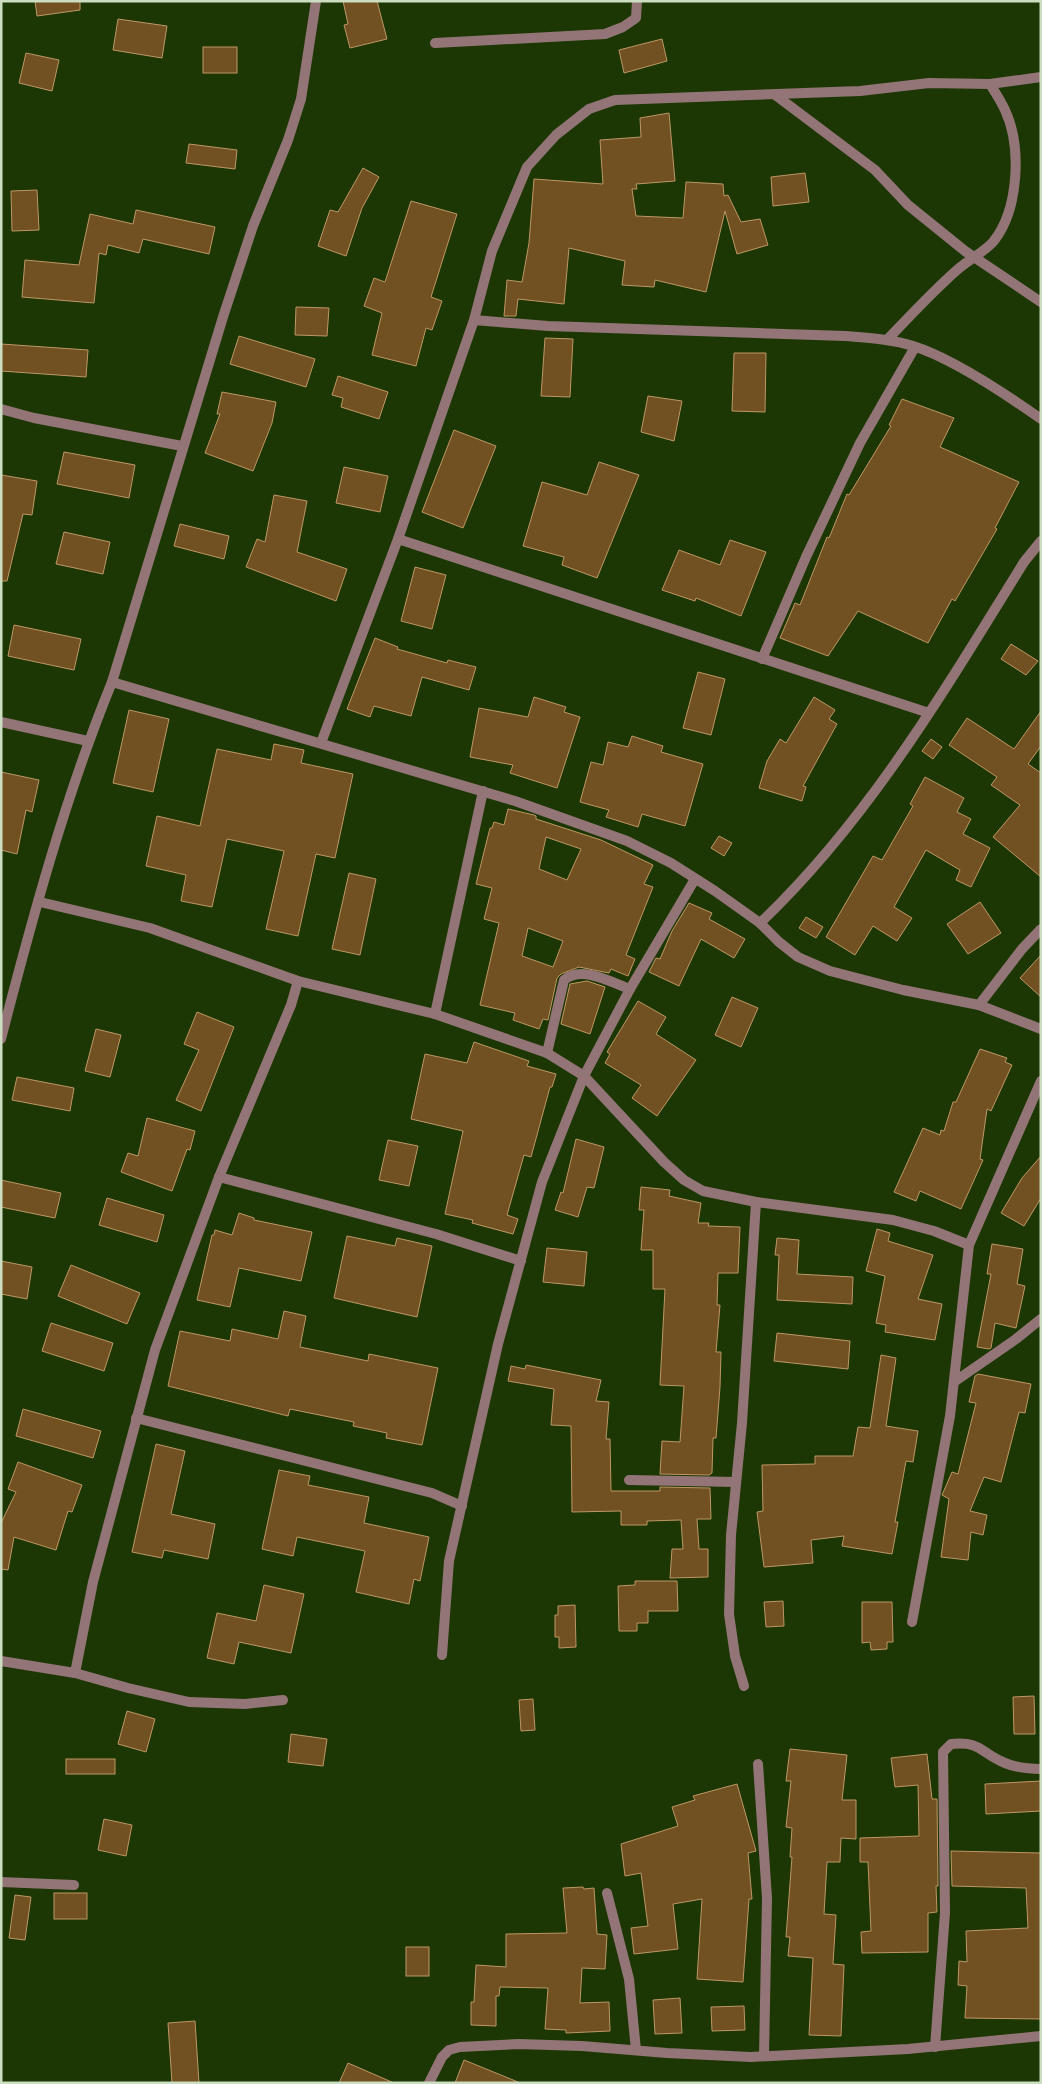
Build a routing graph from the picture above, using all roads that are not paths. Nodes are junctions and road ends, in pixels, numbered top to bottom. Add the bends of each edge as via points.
1 (316, 1) edge
2 (637, 1) edge
3 (435, 43) dead end
4 (1041, 77) edge
5 (990, 84) junction
6 (774, 94) junction
7 (972, 256) junction
8 (1041, 302) edge
9 (474, 320) junction
10 (887, 340) junction
11 (915, 347) junction
12 (1, 409) edge
13 (1041, 419) edge
14 (182, 446) junction
15 (398, 539) junction
16 (1041, 541) edge
17 (762, 659) junction
18 (112, 682) junction
19 (930, 713) junction
20 (1, 722) edge
21 (88, 741) junction
22 (321, 743) junction
23 (483, 791) junction
24 (695, 879) junction
25 (40, 902) junction
26 (760, 923) junction
27 (1041, 930) edge
28 (298, 981) junction
29 (630, 989) junction
30 (979, 1005) junction
31 (435, 1014) junction
32 (1041, 1029) edge
33 (1, 1040) edge
34 (546, 1053) junction
35 (584, 1076) junction
36 (1041, 1081) edge
37 (219, 1177) junction
38 (756, 1202) junction
39 (968, 1245) junction
40 (521, 1261) junction
41 (1041, 1319) edge
42 (954, 1382) junction
43 (136, 1418) junction
44 (629, 1480) dead end
45 (736, 1482) junction
46 (462, 1506) junction
47 (912, 1622) dead end
48 (442, 1655) dead end
49 (1, 1661) edge
50 (75, 1673) junction
51 (744, 1686) dead end
52 (283, 1700) dead end
53 (758, 1764) dead end
54 (1041, 1769) edge
55 (1, 1882) edge
56 (74, 1885) dead end
57 (607, 1893) dead end
58 (1041, 2036) edge
59 (935, 2047) junction
60 (636, 2050) junction
61 (764, 2056) junction
62 (429, 2083) edge

1 - 14 street via 301,99 253,226
2 - 3 street via 636,18 606,34
4 - 5 street
5 - 6 street via 929,83 860,92
5 - 7 street via 1006,111 1014,143 1016,180 1003,226 993,241
6 - 7 street via 875,170 908,205
6 - 9 street via 615,100 589,108 556,135 528,167 492,251
7 - 8 street
7 - 10 street
9 - 10 street
9 - 15 street
10 - 11 street
11 - 13 street via 954,364
11 - 17 street via 860,443
12 - 14 street
14 - 18 street
15 - 17 street
15 - 22 street
16 - 19 street via 1024,562
17 - 19 street
18 - 21 street
18 - 22 street
19 - 26 street via 815,868
20 - 21 street
21 - 25 street
22 - 23 street
23 - 24 street via 627,841
23 - 31 street
24 - 26 street
24 - 29 street
25 - 28 street via 150,928
25 - 33 street
26 - 30 street via 798,957 830,971
27 - 30 street via 1022,949
28 - 31 street
28 - 37 street
29 - 34 street via 582,972 570,975 564,980
29 - 35 street
30 - 32 street
31 - 34 street
34 - 35 street
35 - 38 street via 684,1180 704,1191
35 - 40 street via 542,1182
36 - 39 street
37 - 40 street via 436,1234
37 - 43 street via 155,1350
38 - 39 street via 893,1220 934,1231
38 - 45 street
39 - 42 street
40 - 46 street via 498,1344
41 - 42 street
42 - 47 street
43 - 46 street via 432,1493
43 - 50 street via 93,1582
44 - 45 street
45 - 51 street via 729,1614 735,1656
46 - 48 street via 449,1560
49 - 50 street
50 - 52 street via 189,1702 245,1704
53 - 61 street via 767,1898
54 - 59 street via 1004,1763 968,1742 951,1744 943,1752 945,1913
55 - 56 street
57 - 60 street via 630,1979
58 - 59 street
59 - 61 street
60 - 61 street
60 - 62 street via 518,2044 460,2047 449,2050 442,2057

